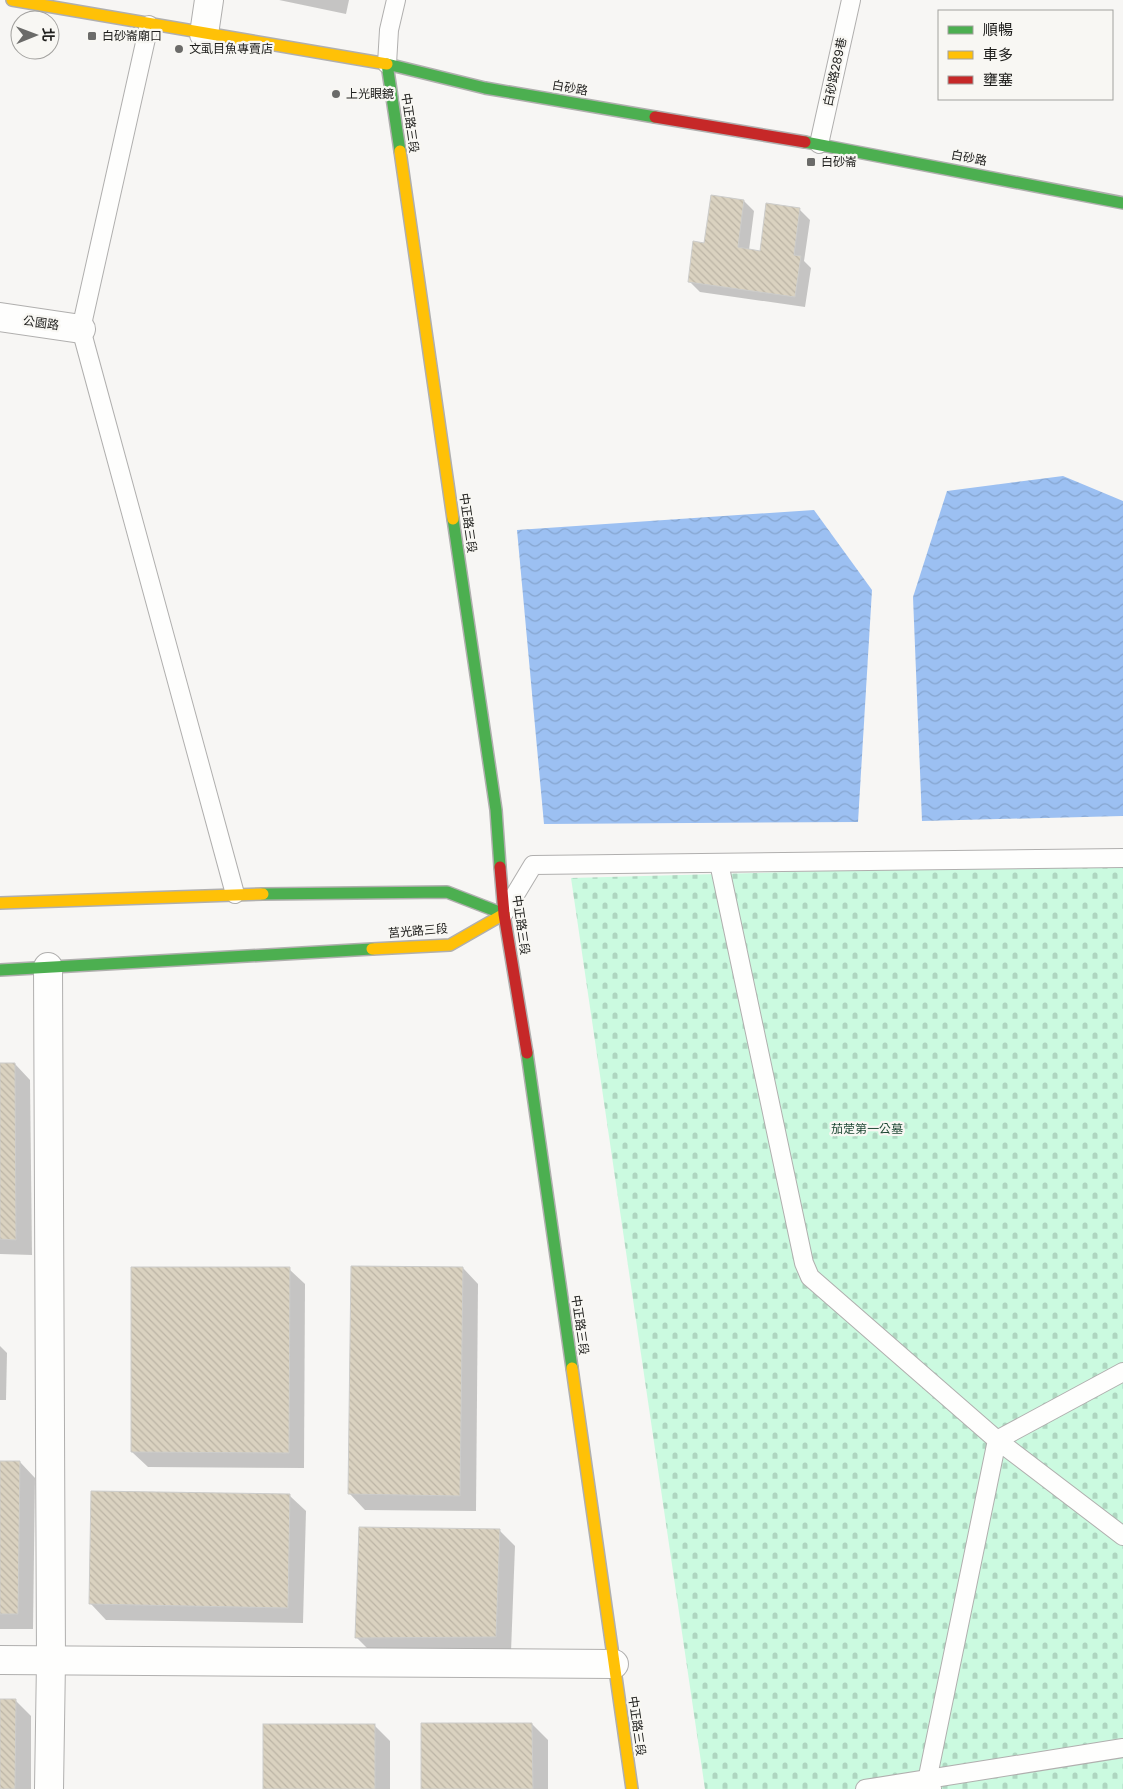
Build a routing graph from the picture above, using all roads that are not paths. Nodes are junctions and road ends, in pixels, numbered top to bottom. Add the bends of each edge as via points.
1 (12, 0) edge
2 (209, 0) edge
3 (396, 0) edge
4 (851, 0) edge
5 (149, 25) junction
6 (204, 34) junction
7 (387, 64) junction
8 (819, 144) junction
9 (1123, 203) edge
10 (0, 317) edge
11 (81, 329) junction
12 (1123, 858) edge
13 (719, 863) junction
14 (235, 894) junction
15 (0, 903) edge
16 (504, 914) junction
17 (48, 967) junction
18 (0, 970) edge
19 (1123, 1372) edge
20 (997, 1440) junction
21 (1123, 1536) edge
22 (0, 1660) edge
23 (51, 1661) junction
24 (614, 1664) junction
25 (1123, 1748) edge
26 (930, 1785) edge
27 (49, 1789) edge
28 (632, 1789) edge
29 (865, 1789) edge

1 - 5 main road, 白砂路
2 - 6 street
3 - 7 lane via 389,30
4 - 8 lane, 白砂路289巷
5 - 6 main road, 白砂路
5 - 11 lane
6 - 7 main road, 白砂路
7 - 8 main road, 白砂路 via 485,88
7 - 16 main road, 中正路三段 via 496,810
8 - 9 main road, 白砂路
10 - 11 street, 公園路
11 - 14 lane
12 - 13 lane
13 - 16 lane via 533,865
13 - 20 lane via 807,1271
14 - 15 main road
14 - 16 main road via 448,892
16 - 17 main road, 莒光路三段 via 450,945
16 - 24 main road, 中正路三段 via 522,1017
17 - 18 main road, 莒光路三段
17 - 23 street
19 - 20 lane
20 - 21 lane
20 - 26 lane
22 - 23 street
23 - 24 street
23 - 27 street
24 - 28 main road, 中正路三段
25 - 26 lane
26 - 29 lane

